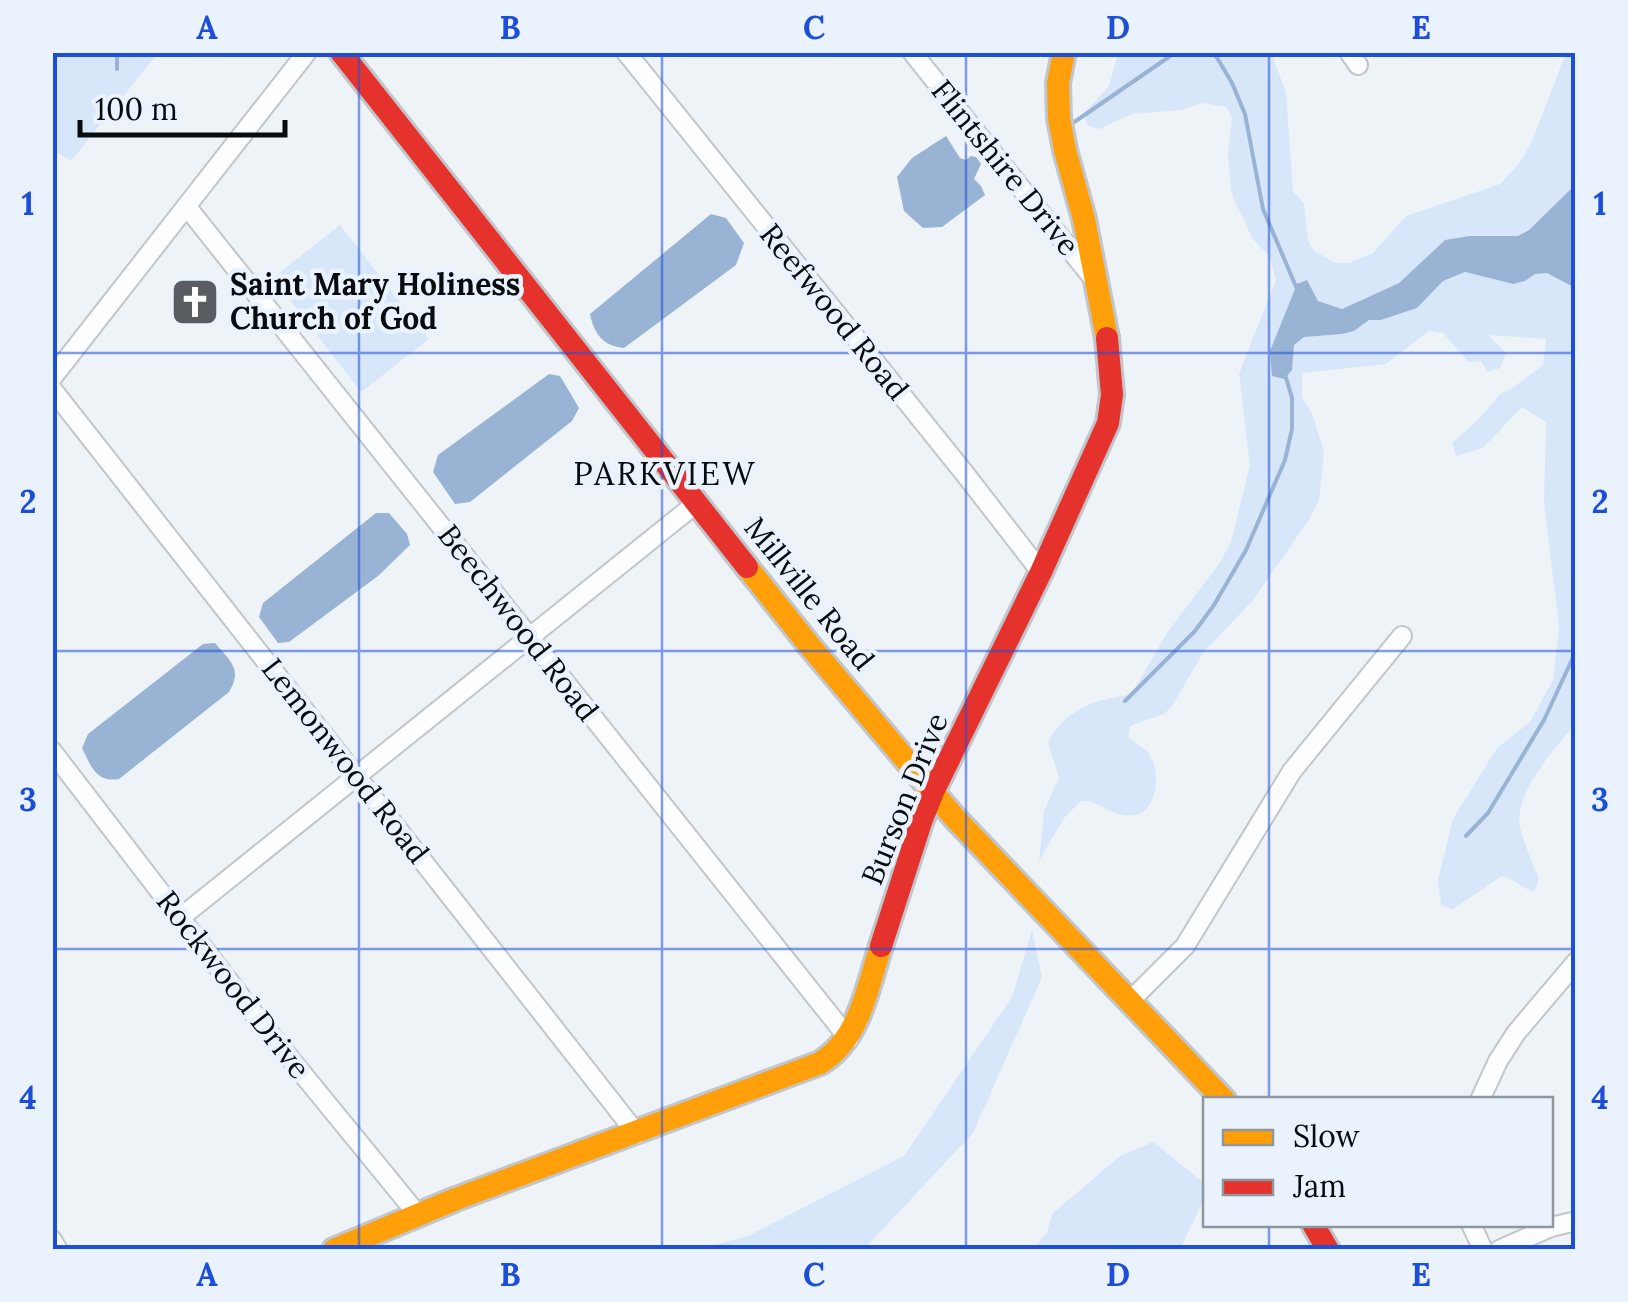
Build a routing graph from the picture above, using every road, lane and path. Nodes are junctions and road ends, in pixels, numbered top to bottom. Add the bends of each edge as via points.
1 (307, 52) edge
2 (341, 52) edge
3 (626, 52) edge
4 (912, 52) edge
5 (1064, 52) edge
6 (187, 207) junction
7 (1097, 284) junction
8 (52, 378) edge
9 (52, 389) edge
10 (698, 502) junction
11 (1040, 572) junction
12 (1402, 636) dead end
13 (529, 637) junction
14 (52, 751) edge
15 (356, 776) junction
16 (933, 792) junction
17 (180, 918) junction
18 (1576, 962) edge
19 (1131, 1000) junction
20 (848, 1039) junction
21 (1221, 1097) edge
22 (1481, 1097) edge
23 (636, 1134) junction
24 (418, 1215) junction
25 (1315, 1227) edge
26 (1472, 1227) edge
27 (1550, 1227) edge
28 (52, 1240) edge
29 (58, 1250) edge
30 (334, 1250) edge
31 (1328, 1250) edge
32 (1484, 1250) edge
33 (1500, 1250) edge

1 - 6 street
2 - 10 street, Millville Road
3 - 11 street, Reefwood Road
4 - 7 street, Flintshire Drive
5 - 7 street, Burson Drive via 1059,118
6 - 8 street
6 - 13 street, Beechwood Road
7 - 11 street, Burson Drive via 1111,367 1108,422
9 - 15 street, Lemonwood Road
10 - 13 street
10 - 16 street, Millville Road
11 - 16 street, Burson Drive
12 - 19 street via 1292,771 1185,946
13 - 15 street
13 - 20 street, Beechwood Road
14 - 17 street, Rockwood Drive
15 - 17 street
15 - 23 street, Lemonwood Road
16 - 19 street, Millville Road
16 - 20 street, Burson Drive
17 - 24 street, Rockwood Drive
18 - 22 street via 1516,1033
19 - 21 street, Millville Road
20 - 23 street via 812,1067
23 - 24 street
24 - 30 street
25 - 31 street
26 - 32 street
27 - 33 street
28 - 29 street

